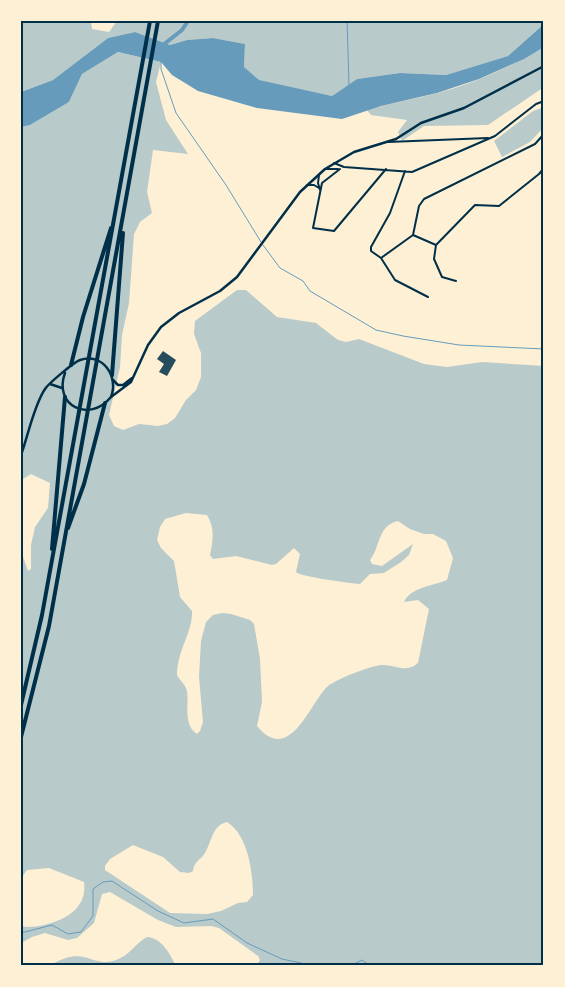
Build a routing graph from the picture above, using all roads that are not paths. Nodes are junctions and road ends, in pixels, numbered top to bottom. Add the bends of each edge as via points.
1 (150, 21) edge
2 (158, 21) edge
3 (544, 66) edge
4 (544, 101) edge
5 (544, 134) edge
6 (489, 138) junction
7 (388, 142) junction
8 (334, 163) junction
9 (344, 167) junction
10 (544, 168) edge
11 (325, 169) junction
12 (340, 169) junction
13 (386, 169) junction
14 (405, 171) junction
15 (320, 174) junction
16 (306, 185) junction
17 (320, 190) junction
18 (124, 214) junction
19 (115, 216) junction
20 (413, 235) junction
21 (436, 245) junction
22 (381, 258) junction
23 (456, 281) dead end
24 (428, 297) dead end
25 (71, 365) junction
26 (65, 373) junction
27 (112, 375) junction
28 (133, 377) junction
29 (113, 380) junction
30 (50, 384) junction
31 (62, 388) junction
32 (65, 397) junction
33 (111, 397) junction
34 (106, 404) junction
35 (21, 454) edge
36 (65, 538) junction
37 (51, 564) junction
38 (21, 705) edge
39 (21, 737) edge

1 - 19 highway
2 - 18 highway
3 - 7 street via 464,108 427,120
4 - 6 street
5 - 20 street via 535,144 424,199 419,206
6 - 7 street
6 - 14 street via 412,172
7 - 8 street via 354,152
8 - 9 street
8 - 11 street
9 - 12 street
9 - 13 street
10 - 21 street via 498,206 475,205
11 - 12 street
11 - 15 street
12 - 17 street via 322,183
13 - 14 street
13 - 17 street via 334,232 313,228
14 - 22 street via 390,212 371,247 371,251
15 - 16 street
15 - 17 street
16 - 17 street via 317,185
16 - 28 street via 229,284 161,327 148,345
18 - 27 highway
18 - 36 highway
19 - 25 highway via 85,308
19 - 37 highway
20 - 21 street
20 - 22 street
21 - 23 street via 434,259 442,278
22 - 24 street via 394,280
25 - 26 street
25 - 27 street via 93,359
26 - 30 street
26 - 31 street
27 - 29 street
28 - 29 street via 123,385
28 - 33 street via 129,385
29 - 33 street
30 - 31 street
30 - 35 street via 42,396
31 - 32 street
32 - 34 street via 83,410 97,409
32 - 37 highway
33 - 34 street
34 - 36 highway
36 - 39 highway via 47,635
37 - 38 highway

